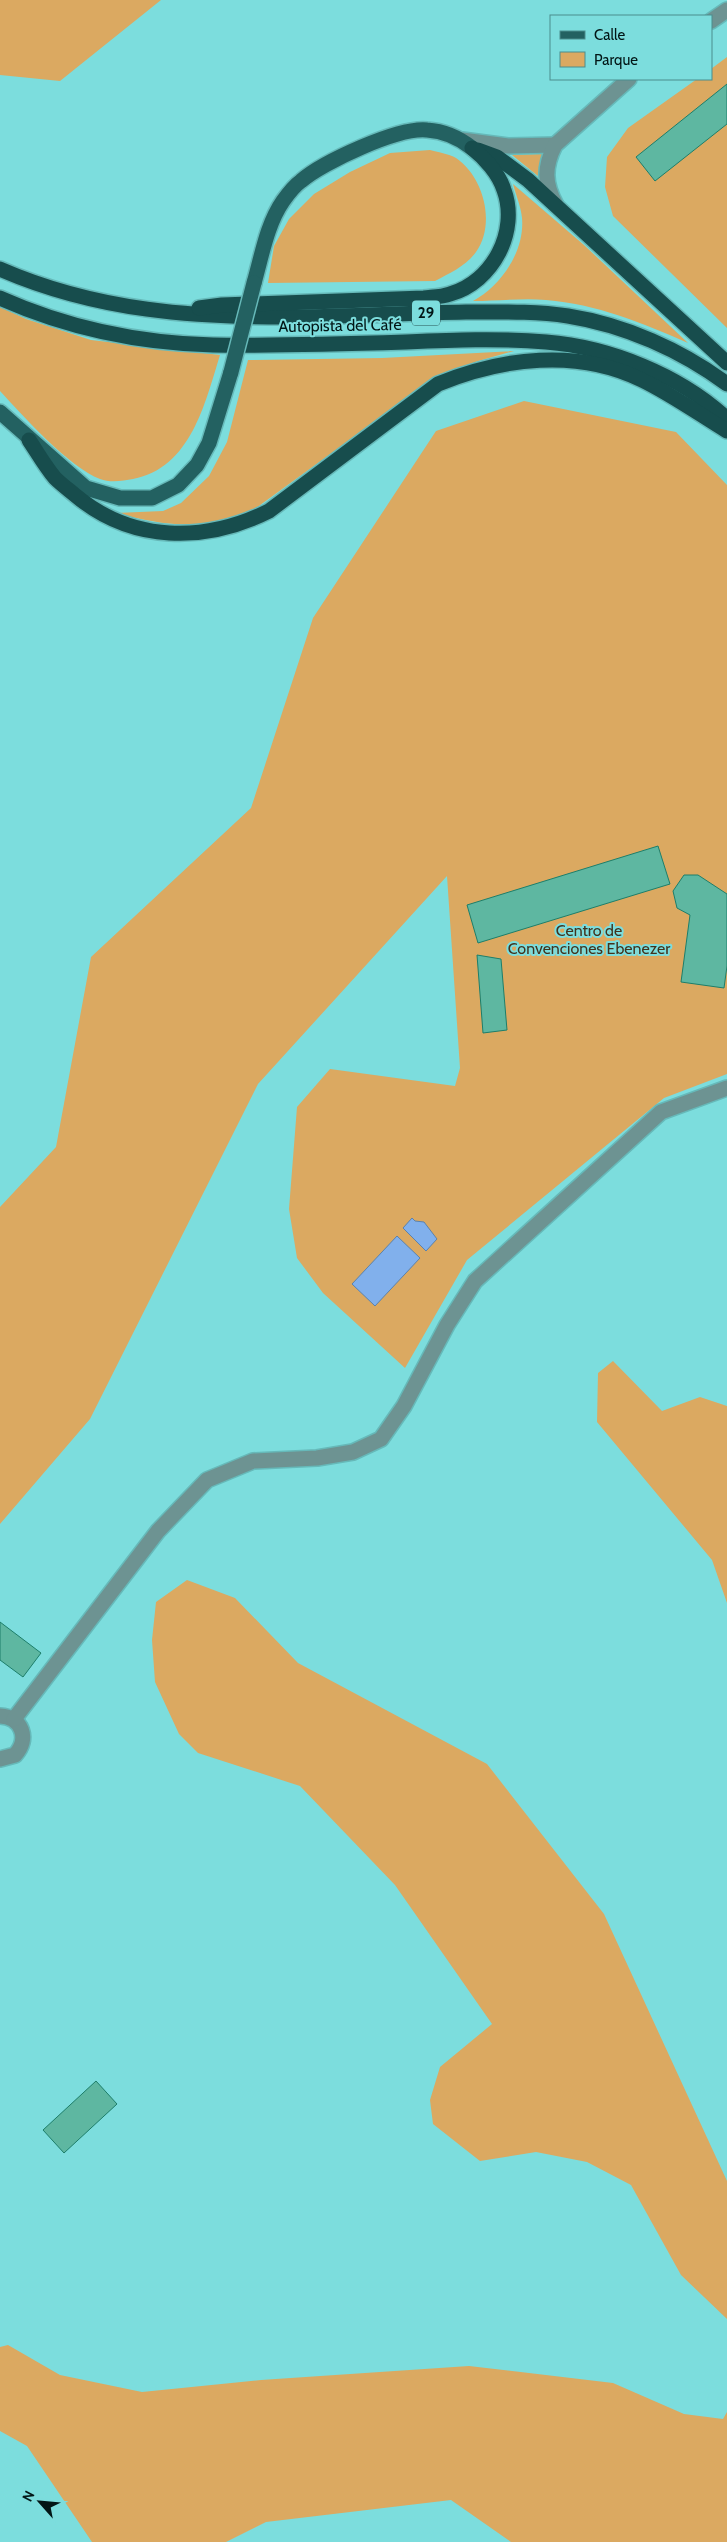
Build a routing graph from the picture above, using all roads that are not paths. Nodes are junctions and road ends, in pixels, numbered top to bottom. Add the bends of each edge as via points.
1 (727, 10) edge
2 (712, 20) edge
3 (628, 80) edge
4 (467, 144) junction
5 (555, 145) junction
6 (556, 205) junction
7 (0, 269) edge
8 (0, 298) edge
9 (163, 313) junction
10 (727, 363) edge
11 (727, 384) edge
12 (0, 412) edge
13 (727, 420) edge
14 (727, 430) edge
15 (29, 440) junction
16 (727, 1088) edge
17 (7, 1718) edge
18 (0, 1759) edge

1 - 2 street
3 - 5 street
4 - 5 street
4 - 6 highway via 496,157
4 - 9 highway via 485,158 504,189 508,208 503,245 491,267 473,283 451,294 424,298 222,305
4 - 15 main road, bridge via 450,134 425,129 401,133 357,149 302,180 277,211 204,454 178,485 152,498 120,498 86,488
5 - 6 street via 546,175 548,191
6 - 10 highway
7 - 9 highway, Autopista del Café / 29 via 62,293
8 - 13 highway, Autopista del Café / 29 via 76,325 174,343 508,340 576,346 652,371 697,396
9 - 11 highway, Autopista del Café / 29 via 300,317 538,312 570,316 601,323 682,354
12 - 15 main road
14 - 15 highway via 641,379 604,367 565,360 519,360 438,384 269,511 223,530 185,534 154,532 123,524 89,507 56,478
16 - 17 street via 661,1112 475,1281 446,1325 404,1406 380,1438 353,1452 318,1458 253,1461 207,1480 158,1531
17 - 18 street via 22,1730 23,1743 15,1755

